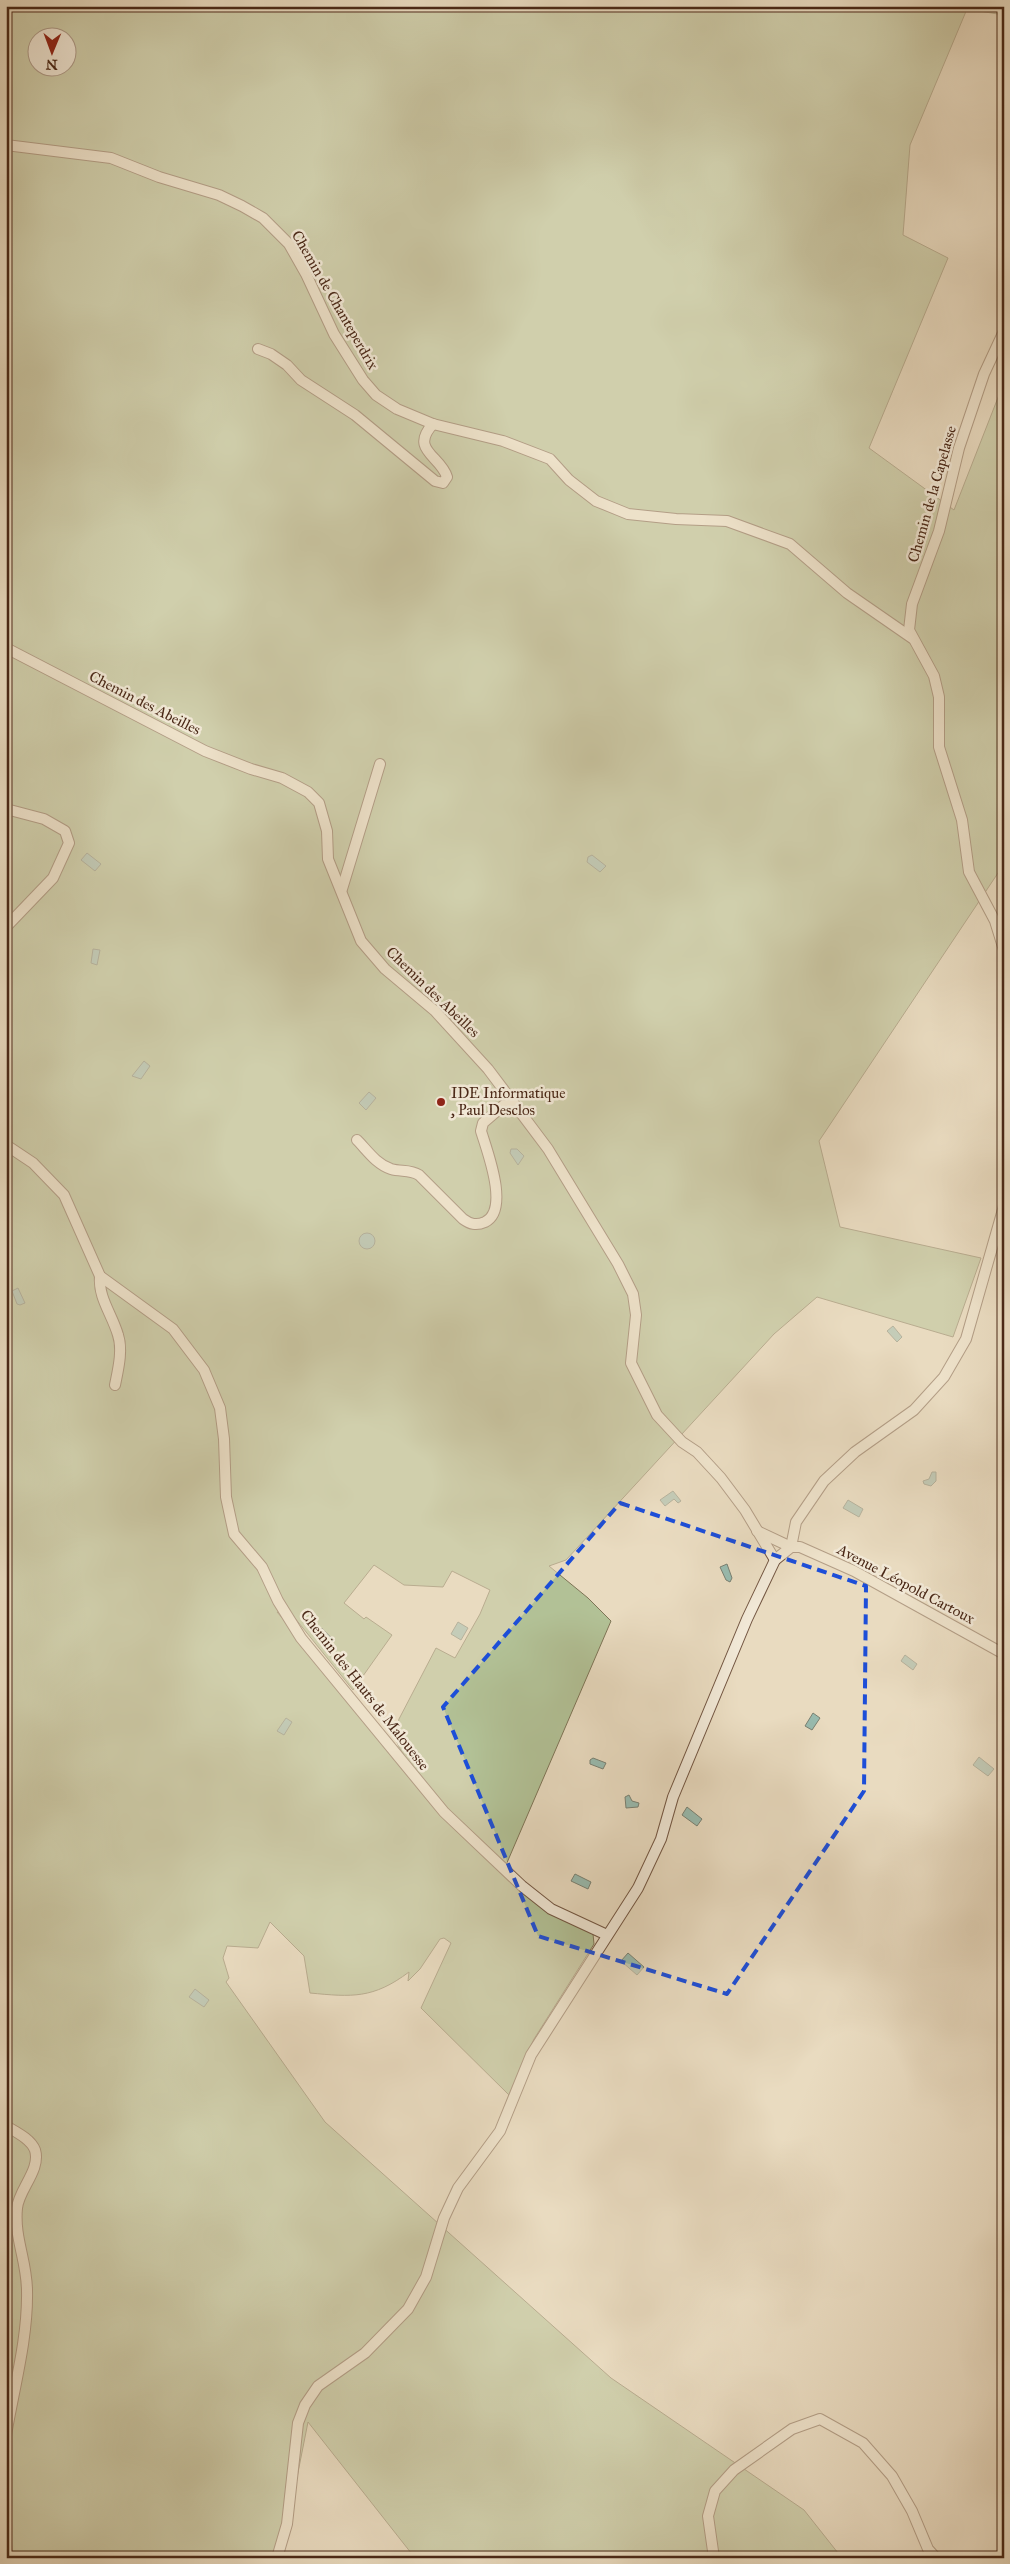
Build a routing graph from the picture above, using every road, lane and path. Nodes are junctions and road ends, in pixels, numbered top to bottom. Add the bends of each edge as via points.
1 (6, 145) edge
2 (1004, 331) edge
3 (258, 349) dead end
4 (433, 424) junction
5 (912, 638) junction
6 (6, 648) edge
7 (380, 764) dead end
8 (6, 809) edge
9 (342, 889) junction
10 (6, 927) edge
11 (1004, 950) edge
12 (517, 1108) junction
13 (357, 1140) dead end
14 (6, 1145) edge
15 (1004, 1206) edge
16 (100, 1276) junction
17 (115, 1385) dead end
18 (757, 1531) junction
19 (791, 1547) junction
20 (775, 1560) junction
21 (1004, 1654) edge
22 (607, 1935) junction
23 (6, 2126) edge
24 (6, 2435) edge
25 (6, 2545) edge
26 (8, 2558) edge
27 (277, 2558) edge
28 (714, 2558) edge
29 (936, 2558) edge

1 - 4 street, Chemin de Chanteperdrix via 111,158 219,195 263,218 289,244 334,334 362,380 376,395 397,409
2 - 5 street, Chemin de la Capelasse via 984,374 959,448 939,531 912,604 909,630
3 - 4 street via 288,365 301,380 355,415 435,481 443,483 447,477 445,471 433,460 424,442 425,433
4 - 5 street, Chemin de Chanteperdrix via 503,441 550,459 569,480 596,501 628,514 727,521 790,544 847,593
5 - 11 street, Chemin de la Capelasse via 934,676 940,747 962,820 970,872 995,921
6 - 9 street, Chemin des Abeilles via 205,751 251,770 282,778 308,792 318,803 325,819 328,859
7 - 9 street
8 - 10 street via 44,819 65,831 69,843 53,878
9 - 12 street, Chemin des Abeilles via 361,941 385,969 435,1011 488,1069
12 - 13 street via 504,1105 483,1123 481,1131 497,1202 488,1220 479,1224 470,1224 463,1219 419,1175 383,1165
12 - 18 street, Chemin des Abeilles via 548,1149 633,1294 636,1315 631,1363 657,1415 721,1478
14 - 16 street via 33,1164 64,1195
15 - 19 street via 966,1339 944,1377 914,1410 855,1452 824,1480 796,1522
16 - 17 street via 103,1302 118,1336 119,1367
16 - 22 street, Chemin des Hauts de Malouesse via 173,1329 204,1370 220,1408 226,1496 234,1534 262,1567 301,1638 444,1812 551,1909
18 - 19 street
18 - 20 street, Chemin des Abeilles
19 - 20 street
19 - 21 street, Avenue Léopold Cartoux via 800,1547 854,1571
20 - 22 street via 746,1619 672,1797 661,1839 638,1888
22 - 27 street via 531,2055 500,2130 458,2188 444,2218 426,2277 408,2309 365,2353 318,2386 305,2405 298,2423 287,2524
23 - 24 street via 28,2141 35,2150 36,2164 18,2202 15,2224 27,2291
25 - 26 street
28 - 29 street via 708,2516 715,2491 734,2470 792,2429 820,2419 863,2443 892,2476 912,2511 928,2550

